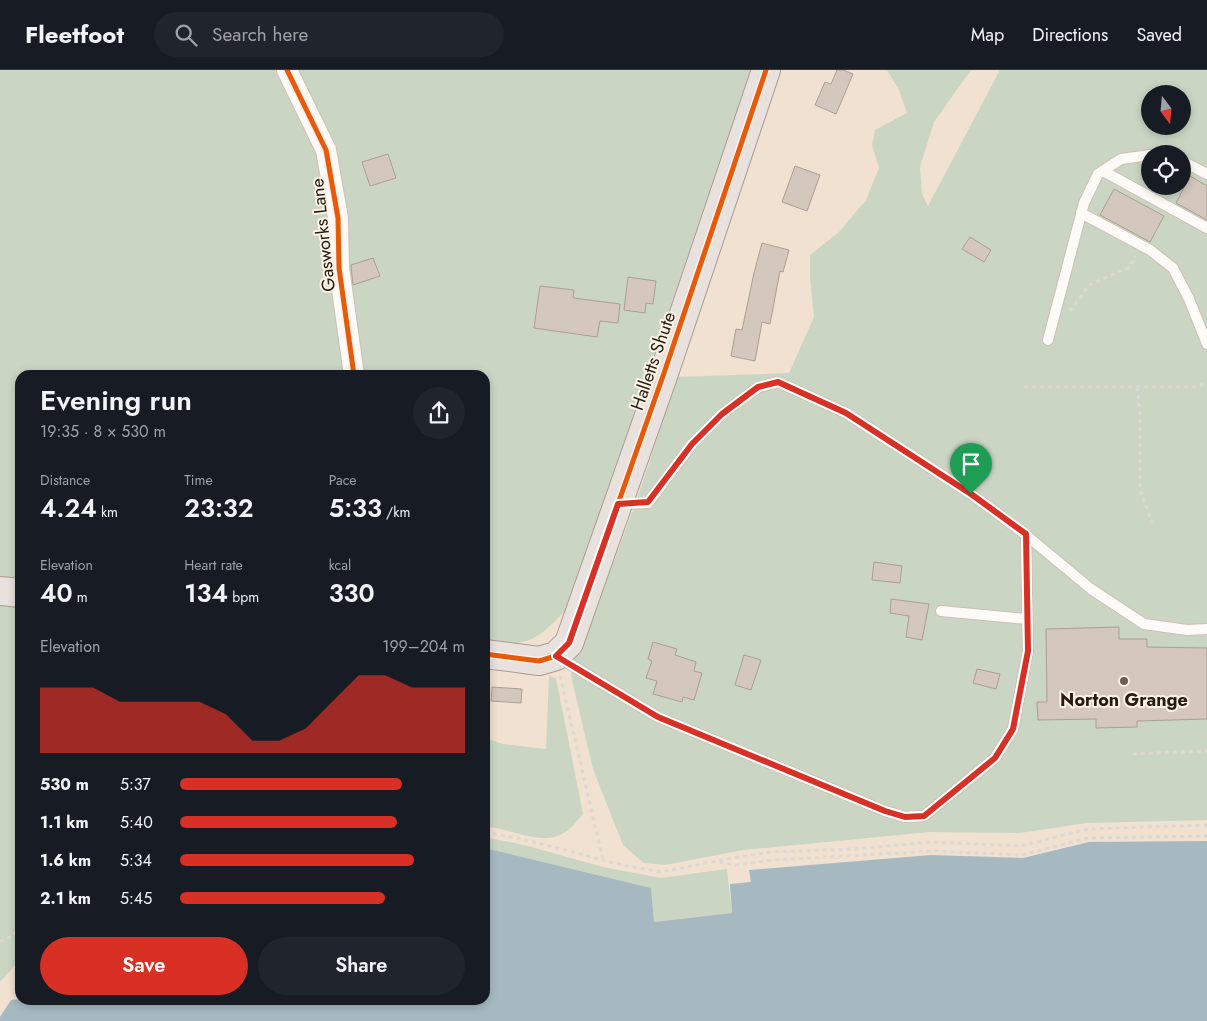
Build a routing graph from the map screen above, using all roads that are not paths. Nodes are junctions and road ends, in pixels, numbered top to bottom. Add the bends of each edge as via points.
1 (287, 70) edge
2 (766, 70) edge
3 (1141, 156) edge
4 (1191, 166) edge
5 (1104, 171) junction
6 (1207, 174) edge
7 (1081, 213) junction
8 (1207, 228) edge
9 (1048, 340) road end
10 (1207, 344) edge
11 (353, 370) edge
12 (618, 504) junction
13 (1026, 534) junction
14 (0, 591) edge
15 (15, 592) edge
16 (941, 611) dead end
17 (1207, 618) edge
18 (1027, 619) junction
19 (1202, 629) edge
20 (490, 655) edge
21 (556, 656) junction

1 - 11 street, Gasworks Lane via 326,150 338,218 339,268
2 - 12 main road, Halletts Shute
3 - 5 lane via 1121,159
4 - 6 lane
5 - 7 lane via 1098,174
5 - 8 lane
7 - 9 lane
7 - 10 lane via 1150,250 1173,268
12 - 13 lane via 648,502 692,444 722,414 758,387 778,382 846,413 971,494
12 - 21 main road, Halletts Shute via 569,643
13 - 18 lane
13 - 19 lane via 1091,588 1144,624
14 - 15 main road
16 - 18 lane
17 - 19 lane
18 - 21 lane via 1028,651 1013,729 995,758 924,816 905,817 885,811 658,717
20 - 21 main road via 539,661

